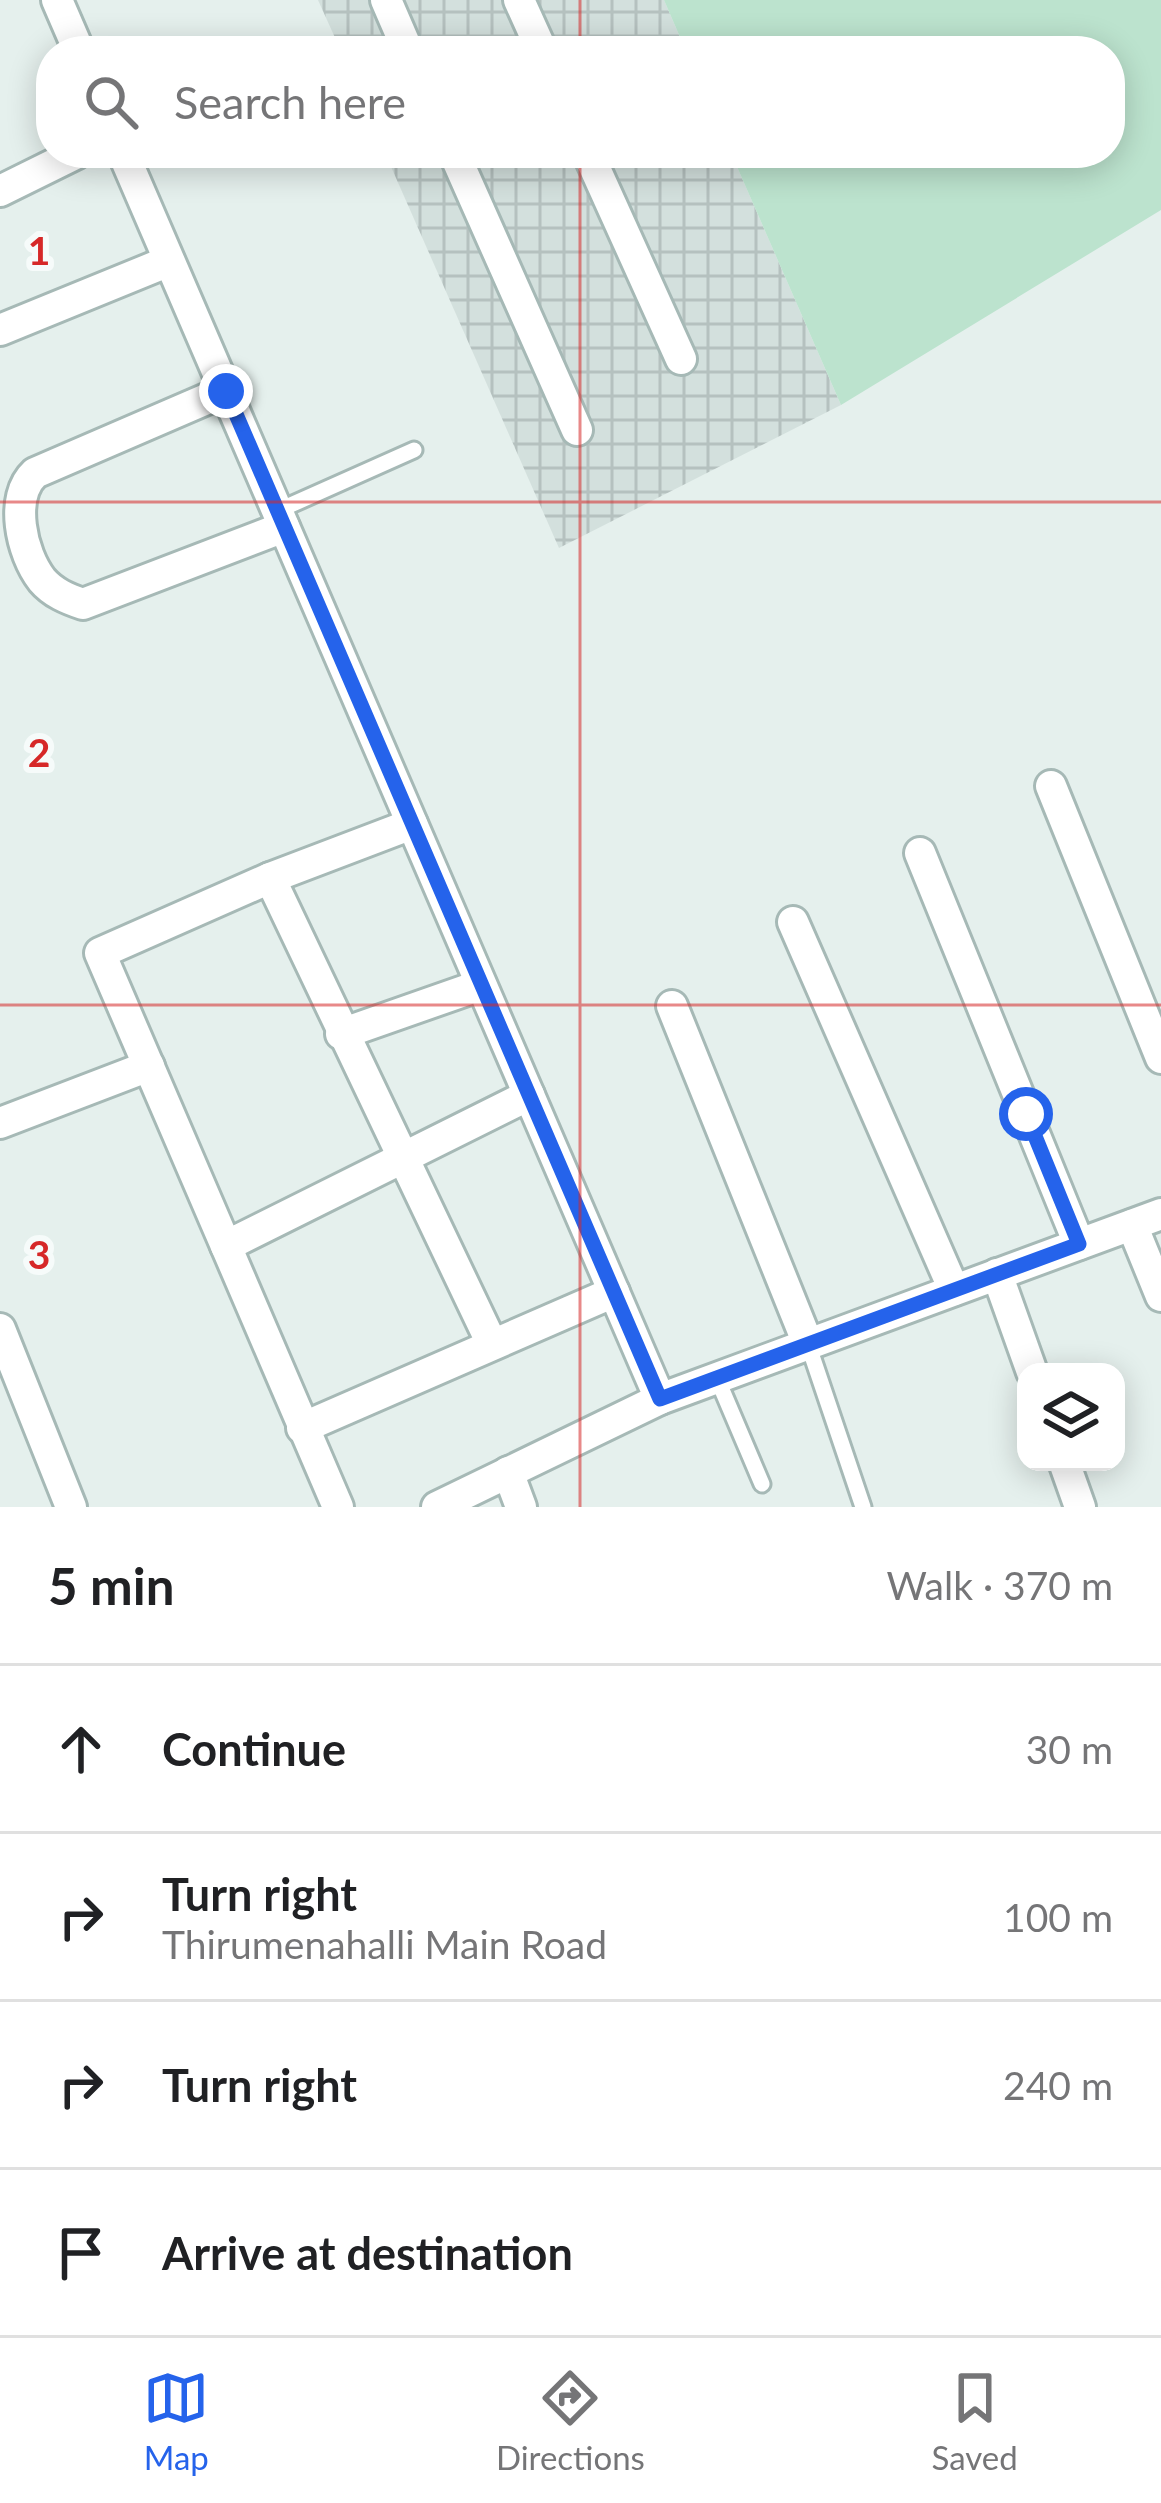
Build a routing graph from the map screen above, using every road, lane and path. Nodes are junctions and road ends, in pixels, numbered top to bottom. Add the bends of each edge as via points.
1 (57, 0) edge
2 (386, 0) edge
3 (519, 0) edge
4 (73, 36) edge
5 (402, 36) edge
6 (535, 36) edge
7 (47, 168) edge
8 (129, 168) edge
9 (461, 168) edge
10 (595, 168) edge
11 (0, 191) edge
12 (169, 261) junction
13 (0, 330) edge
14 (681, 359) dead end
15 (226, 391) junction
16 (577, 430) dead end
17 (414, 450) dead end
18 (281, 519) junction
19 (1051, 786) dead end
20 (412, 824) junction
21 (920, 853) dead end
22 (270, 878) junction
23 (793, 922) dead end
24 (482, 985) junction
25 (673, 1006) dead end
26 (341, 1034) junction
27 (1161, 1058) edge
28 (149, 1066) junction
29 (529, 1095) junction
30 (0, 1124) edge
31 (402, 1158) junction
32 (1146, 1220) edge
33 (1079, 1244) junction
34 (226, 1246) junction
35 (998, 1274) junction
36 (954, 1290) junction
37 (614, 1292) junction
38 (1161, 1296) edge
39 (0, 1329) edge
40 (492, 1344) junction
41 (808, 1344) junction
42 (1029, 1363) edge
43 (8, 1373) edge
44 (717, 1378) junction
45 (660, 1399) junction
46 (302, 1428) junction
47 (1067, 1471) edge
48 (508, 1472) junction
49 (762, 1484) dead end
50 (71, 1507) edge
51 (338, 1507) edge
52 (437, 1507) edge
53 (521, 1507) edge
54 (863, 1507) edge
55 (1080, 1507) edge

1 - 4 street
2 - 5 street
3 - 6 street
7 - 11 street
8 - 12 street
9 - 16 street
10 - 14 street
12 - 13 street
12 - 15 street
15 - 18 street
15 - 18 street via 21,486 16,507 40,578 83,604
17 - 18 lane
18 - 20 street
19 - 27 street
20 - 22 street
20 - 24 street
21 - 33 street
22 - 26 street
22 - 28 street via 100,953
23 - 36 street
24 - 26 street
24 - 29 street
25 - 41 street
26 - 31 street
28 - 30 street
28 - 34 street
29 - 31 street
29 - 37 street
31 - 34 street
31 - 40 street
32 - 33 street
32 - 38 street
33 - 35 street
34 - 46 street
35 - 36 street
35 - 42 street
36 - 41 street
37 - 40 street
37 - 45 street
39 - 43 street
40 - 46 street
41 - 44 street
41 - 54 lane
43 - 50 street
44 - 45 street
44 - 49 lane
45 - 48 street
46 - 51 street
47 - 55 street
48 - 52 street
48 - 53 street

